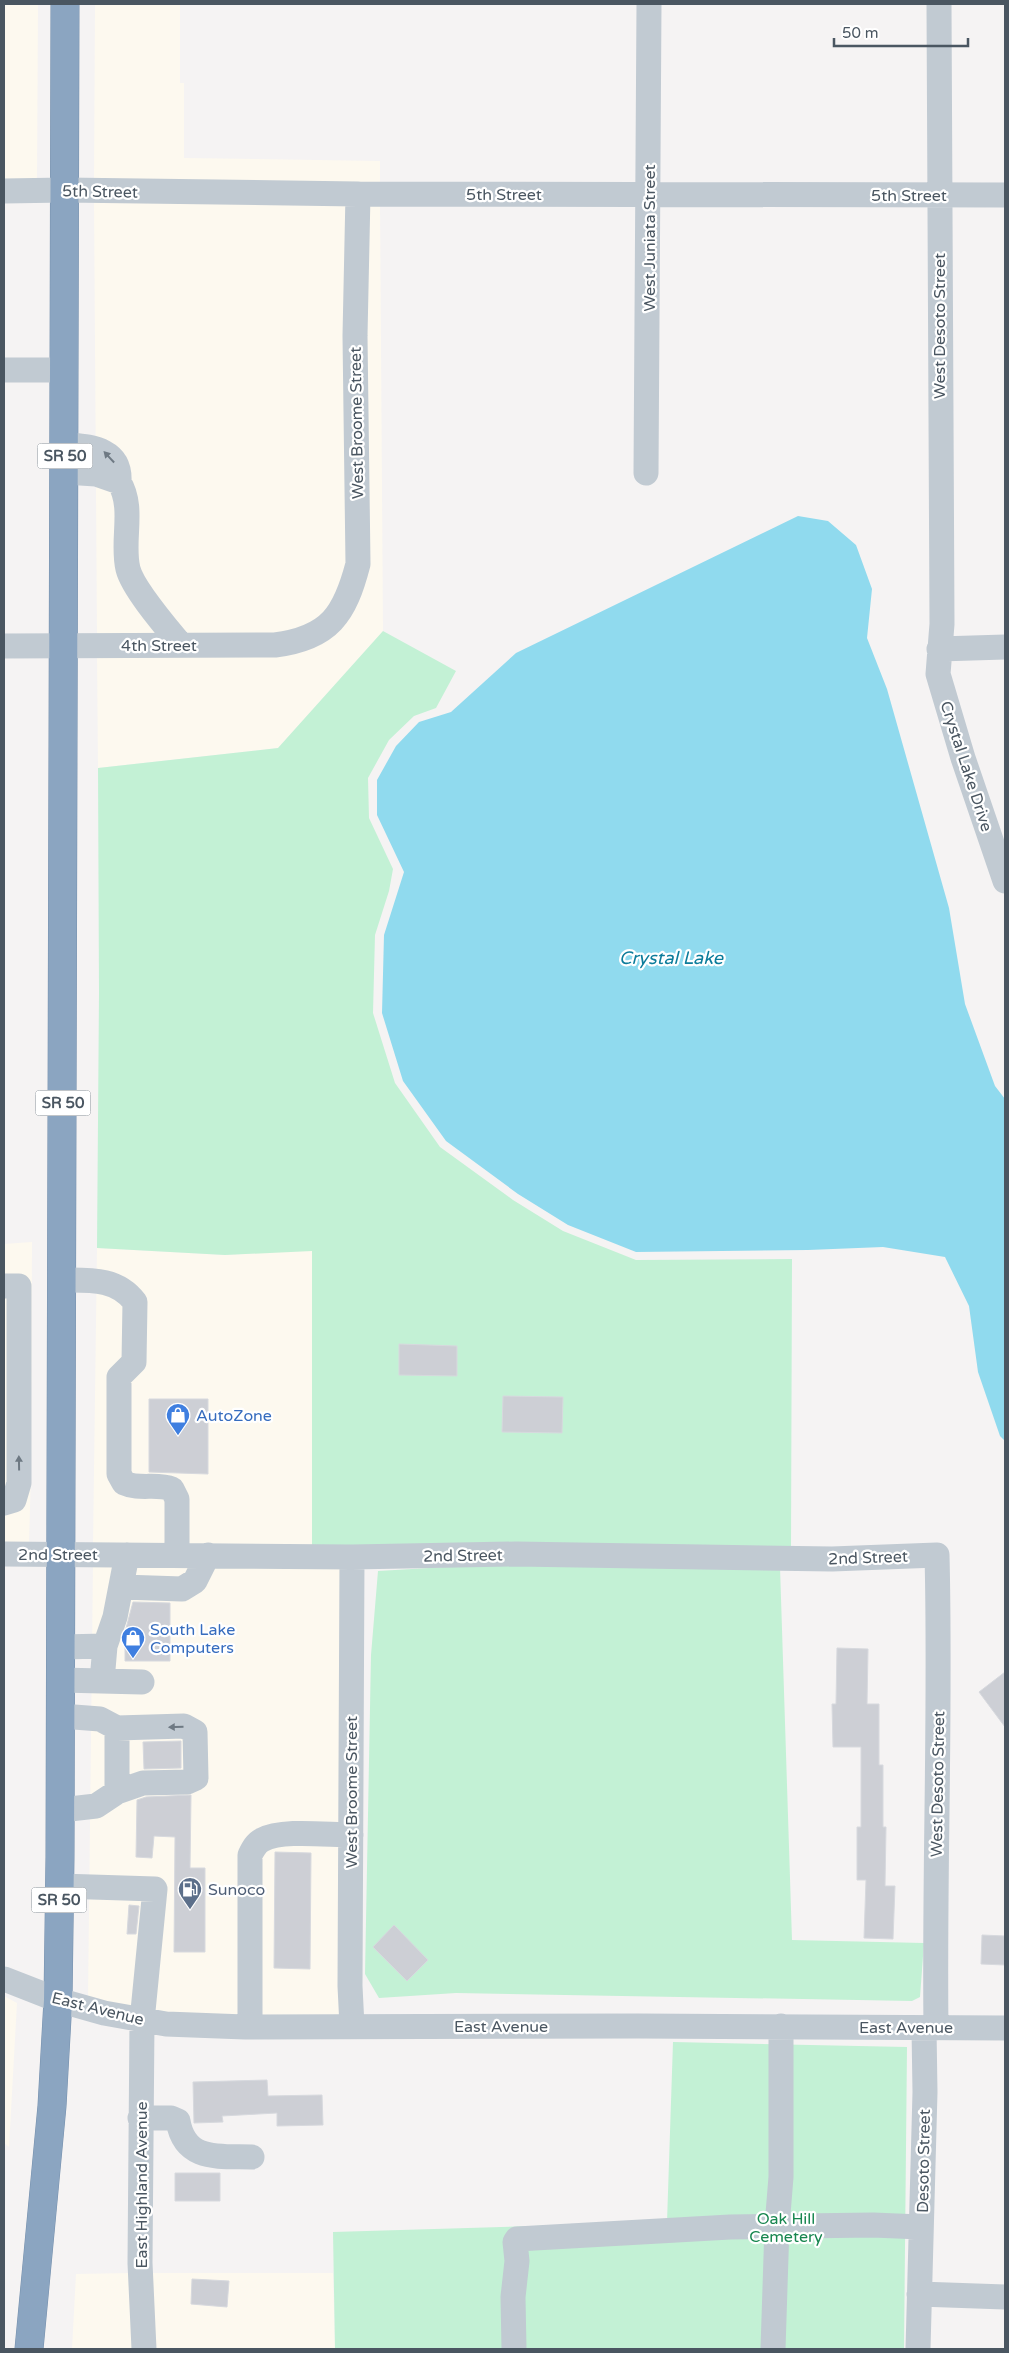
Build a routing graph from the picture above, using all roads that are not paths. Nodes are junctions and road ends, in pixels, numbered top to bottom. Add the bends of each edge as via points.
1 (66, 4) edge
2 (649, 4) edge
3 (939, 4) edge
4 (65, 190) junction
5 (4, 191) edge
6 (358, 194) junction
7 (650, 194) junction
8 (1005, 195) edge
9 (939, 196) junction
10 (4, 370) edge
11 (65, 370) junction
12 (65, 444) junction
13 (65, 472) junction
14 (646, 473) dead end
15 (119, 482) junction
16 (314, 636) joint
17 (64, 645) junction
18 (181, 645) junction
19 (4, 646) edge
20 (1005, 647) edge
21 (940, 649) junction
22 (1005, 881) edge
23 (62, 1280) junction
24 (11, 1286) edge
25 (4, 1503) edge
26 (4, 1554) edge
27 (62, 1554) junction
28 (127, 1555) junction
29 (177, 1555) junction
30 (208, 1555) junction
31 (922, 1556) joint
32 (352, 1557) junction
33 (122, 1588) junction
34 (105, 1646) junction
35 (61, 1647) junction
36 (61, 1680) junction
37 (102, 1681) junction
38 (142, 1682) dead end
39 (61, 1716) junction
40 (118, 1728) junction
41 (117, 1792) junction
42 (60, 1810) junction
43 (351, 1835) junction
44 (60, 1886) junction
45 (4, 1979) edge
46 (58, 2000) junction
47 (142, 2021) junction
48 (352, 2026) junction
49 (781, 2026) junction
50 (250, 2027) junction
51 (930, 2028) junction
52 (1005, 2028) edge
53 (140, 2118) junction
54 (252, 2157) dead end
55 (776, 2226) junction
56 (921, 2228) junction
57 (919, 2294) junction
58 (1005, 2297) edge
59 (29, 2349) edge
60 (144, 2349) edge
61 (514, 2349) edge
62 (773, 2349) edge
63 (918, 2349) edge

1 - 4 highway, SR 50
2 - 7 street, West Juniata Street
3 - 9 street, West Desoto Street
4 - 5 street, 5th Street
4 - 6 street, 5th Street
4 - 11 highway, SR 50
6 - 7 street, 5th Street
6 - 16 street, West Broome Street via 355,336 358,564 339,614
7 - 9 street, 5th Street
7 - 14 street, West Juniata Street
8 - 9 street, 5th Street
9 - 21 street, West Desoto Street
10 - 11 street
11 - 12 highway, SR 50
12 - 13 highway, SR 50
15 -> 12 street via 120,472 109,455 98,449
13 - 15 street via 96,474
13 - 17 highway, SR 50
15 - 18 street via 126,496 128,569
16 - 18 street, 4th Street via 275,645
17 - 18 street, 4th Street
17 - 19 street, 4th Street
17 - 23 highway, SR 50
20 - 21 street
21 - 22 street, Crystal Lake Drive via 938,674
23 - 27 highway, SR 50
23 - 29 street via 99,1280 120,1287 135,1302 134,1362 119,1377 119,1474 131,1487 172,1489 177,1499
25 -> 24 street via 14,1500 20,1484
26 - 27 street, 2nd Street
27 - 28 street, 2nd Street
27 - 35 highway, SR 50
28 - 29 street, 2nd Street
28 - 33 street
29 - 30 street, 2nd Street
30 - 32 street, 2nd Street
30 - 33 street via 195,1581 182,1589
31 - 32 street, 2nd Street via 832,1559 516,1554
31 - 51 street, West Desoto Street via 936,1555 939,1656 935,1928
32 - 43 street, West Broome Street
33 - 34 street
34 - 35 street
34 - 37 street
35 - 36 highway, SR 50
36 - 37 street
36 - 39 highway, SR 50
37 - 38 street
39 - 40 street via 100,1719
39 - 42 highway, SR 50
40 - 41 street
41 -> 40 street via 143,1783 186,1782 196,1778 195,1732 184,1726
41 - 42 street via 96,1806
42 - 44 highway, SR 50
43 - 48 street, West Broome Street
43 - 50 street via 284,1835 270,1837 254,1846 250,1855
44 - 46 highway, SR 50
44 - 47 street, East Highland Avenue via 155,1889
45 - 46 street, East Avenue
46 - 47 street, East Avenue
46 - 59 highway, SR 50 via 46,2180
47 - 50 street, East Avenue
47 - 53 street, East Highland Avenue
48 - 49 street, East Avenue
48 - 50 street, East Avenue
49 - 51 street, East Avenue
49 - 55 street via 781,2177
51 - 52 street, East Avenue
51 - 56 street, Desoto Street
53 - 54 street via 178,2121 180,2135 188,2146 208,2156
53 - 60 street, East Highland Avenue via 140,2263
55 - 56 street
55 - 61 street via 517,2239
55 - 62 street
56 - 57 street, Desoto Street
57 - 58 street
57 - 63 street, Desoto Street

